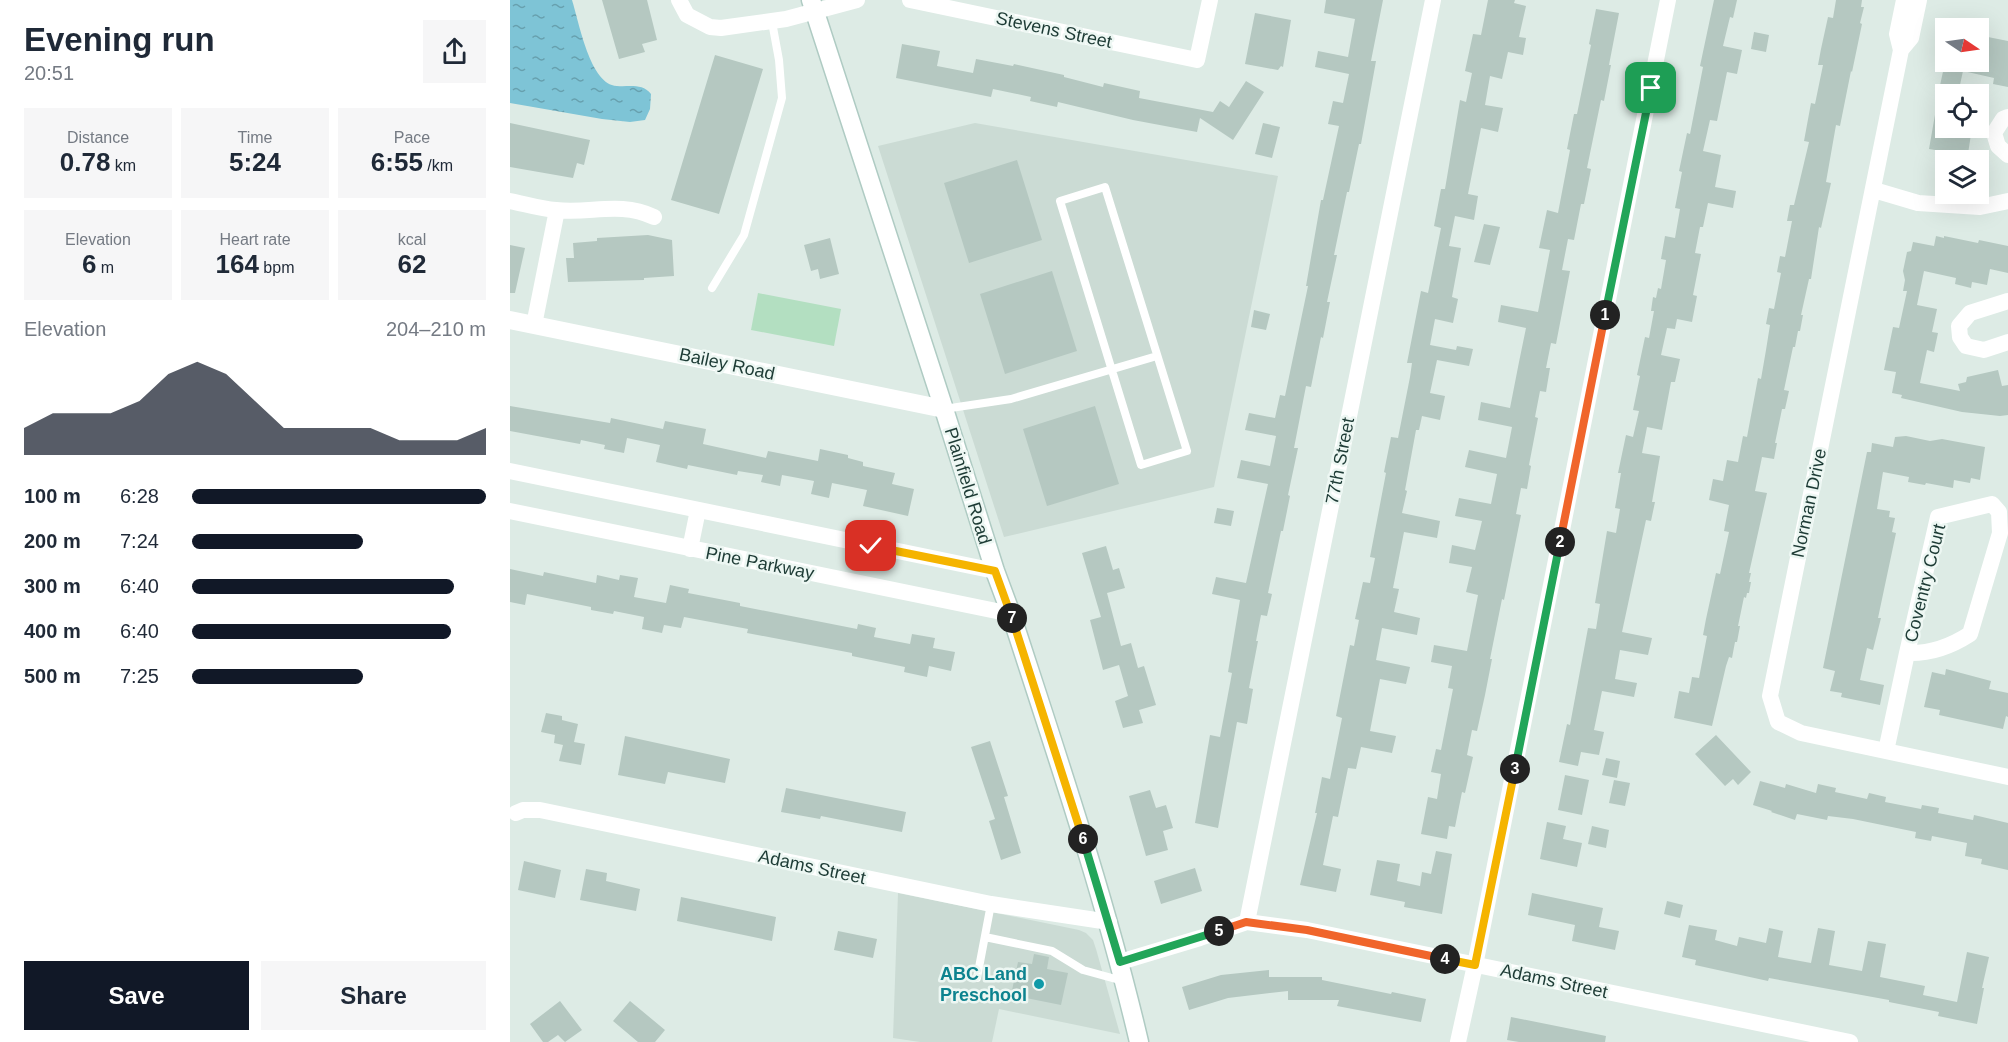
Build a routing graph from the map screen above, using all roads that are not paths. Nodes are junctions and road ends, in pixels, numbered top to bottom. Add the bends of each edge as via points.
1 (679, 0) edge
2 (857, 0) edge
3 (910, 0) edge
4 (1210, 0) edge
5 (1433, 0) edge
6 (1668, 0) edge
7 (1904, 0) edge
8 (1918, 0) edge
9 (813, 5) edge
10 (772, 22) junction
11 (1901, 50) junction
12 (2008, 117) edge
13 (2008, 154) edge
14 (1874, 190) junction
15 (510, 201) edge
16 (2008, 201) edge
17 (557, 210) junction
18 (654, 217) dead end
19 (712, 288) dead end
20 (2008, 301) edge
21 (510, 320) edge
22 (534, 325) junction
23 (2008, 342) edge
24 (1157, 356) junction
25 (1112, 370) junction
26 (944, 409) junction
27 (510, 471) edge
28 (698, 510) junction
29 (510, 511) edge
30 (690, 549) junction
31 (995, 571) junction
32 (1011, 614) junction
33 (1907, 653) junction
34 (1886, 751) junction
35 (2008, 777) edge
36 (516, 813) dead end
37 (991, 904) junction
38 (1109, 922) junction
39 (1246, 922) junction
40 (985, 936) junction
41 (1120, 962) junction
42 (1475, 965) junction
43 (976, 978) dead end
44 (1125, 982) junction
45 (1139, 1042) edge
46 (1458, 1042) edge
47 (1850, 1042) edge

1 - 10 street via 687,15 710,27
2 - 9 street
3 - 4 street, Stevens Street via 1197,60
5 - 39 street, 77th Street
6 - 42 street
7 - 11 street, Norman Drive via 1898,34
8 - 11 street, Norman Drive via 1911,38
9 - 10 street
9 - 26 main road, Plainfield Road
10 - 19 lane via 782,98 744,236
11 - 14 street, Norman Drive
12 - 13 street via 1994,133 1998,146
14 - 16 street via 1918,203 1980,207
14 - 34 street, Norman Drive via 1770,696 1778,722 1800,733
15 - 17 street
17 - 18 street via 639,210
17 - 22 street
20 - 23 street via 1970,313 1959,326 1966,346 1984,350
21 - 22 main road, Bailey Road
22 - 26 main road, Bailey Road
24 - 25 lane
24 - 25 lane via 1187,451 1141,465
24 - 25 lane via 1105,187 1060,201
25 - 26 lane via 1011,399
26 - 31 main road, Plainfield Road
27 - 28 street
28 - 30 street
28 - 31 street
29 - 30 street, Pine Parkway
30 - 32 street, Pine Parkway
31 - 32 main road, Plainfield Road
32 - 38 main road, Plainfield Road
33 - 33 street, Coventry Court via 1938,517 1992,504 1999,512 2000,534 1970,634 1941,649
33 - 34 street, Coventry Court
34 - 35 street, Norman Drive
36 - 37 street, Adams Street via 540,810
37 - 38 street, Adams Street
37 - 40 lane
38 - 41 main road, Plainfield Road
39 - 41 street, Adams Street
39 - 42 street, Adams Street via 1307,930
40 - 43 lane
40 - 44 lane via 1052,951 1083,970
41 - 44 main road, Plainfield Road
42 - 46 street
42 - 47 street, Adams Street
44 - 45 main road, Plainfield Road

